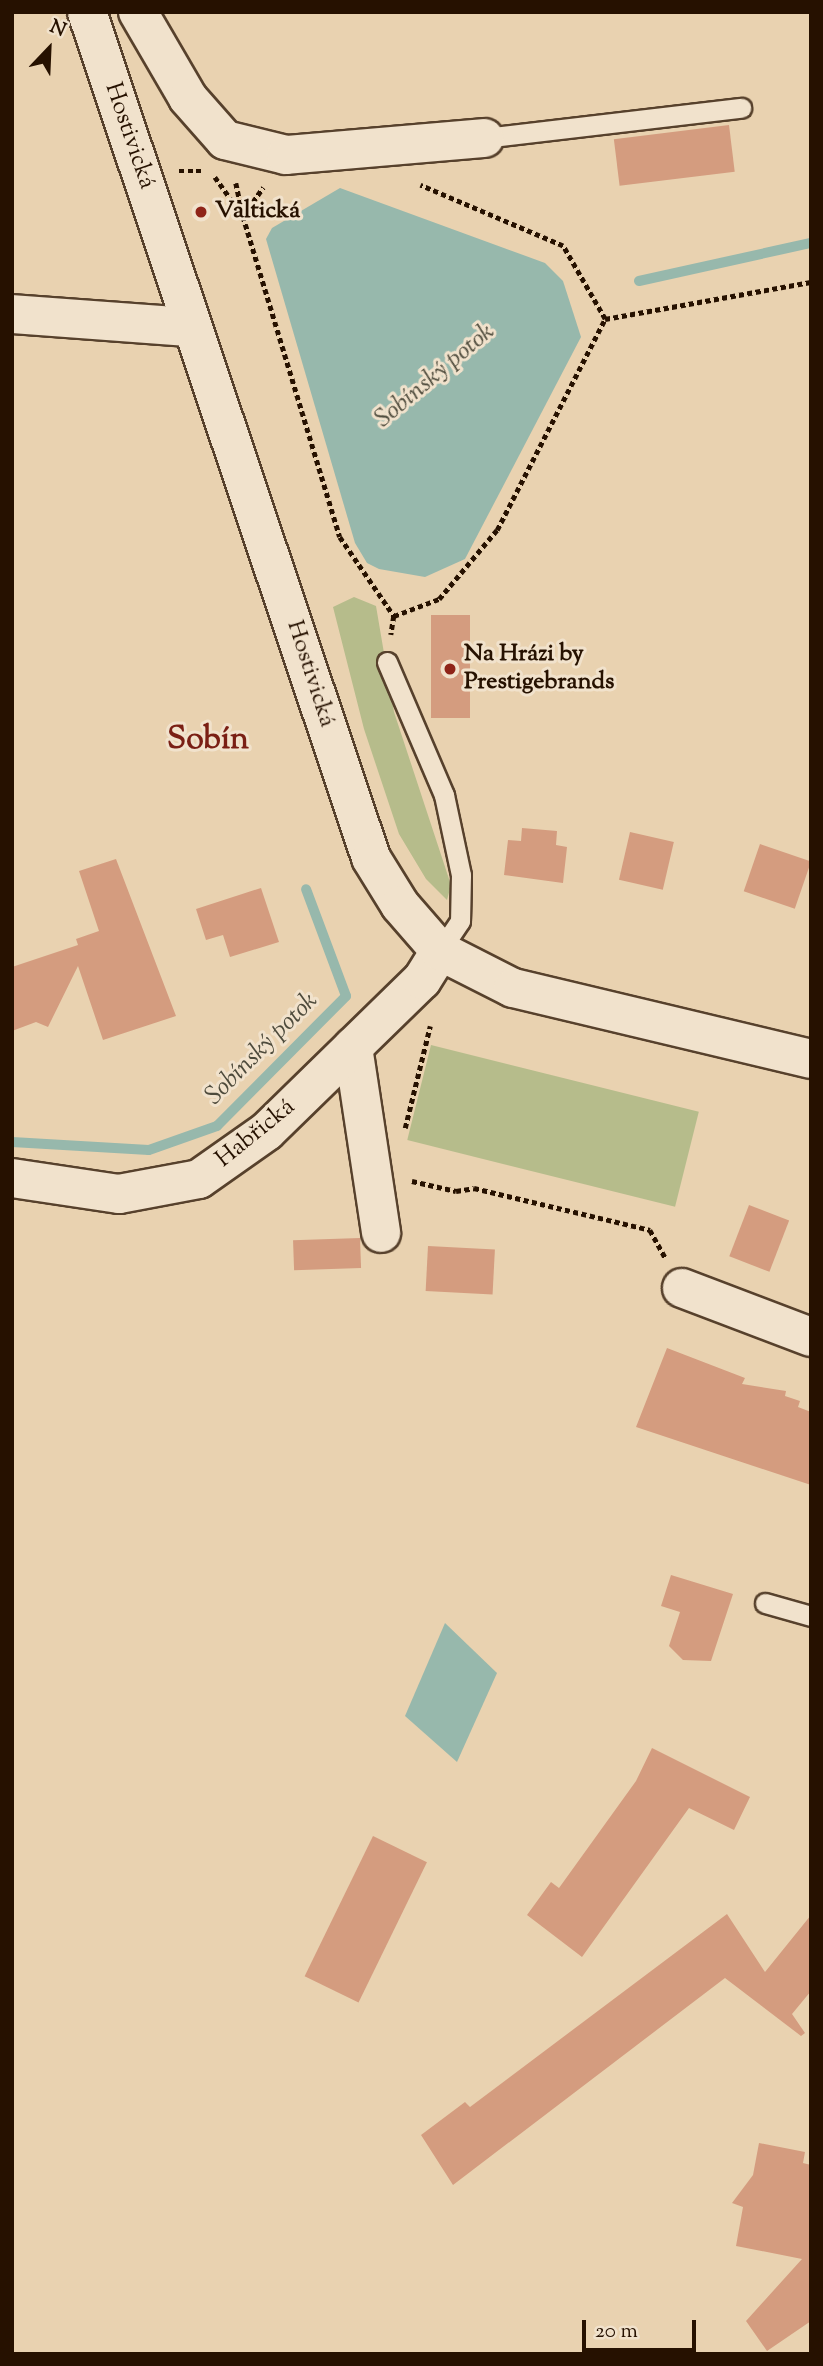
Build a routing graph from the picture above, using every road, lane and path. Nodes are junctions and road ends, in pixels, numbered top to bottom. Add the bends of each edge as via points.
1 (87, 12) edge
2 (138, 12) edge
3 (741, 108) dead end
4 (484, 138) joint
5 (225, 140) junction
6 (286, 155) junction
7 (142, 171) junction
8 (411, 183) dead end
9 (243, 216) junction
10 (811, 282) edge
11 (12, 314) edge
12 (605, 319) junction
13 (190, 327) junction
14 (394, 616) junction
15 (387, 662) joint
16 (440, 951) junction
17 (353, 1047) junction
18 (428, 1047) dead end
19 (811, 1059) edge
20 (402, 1141) dead end
21 (408, 1167) dead end
22 (12, 1178) edge
23 (381, 1233) dead end
24 (682, 1288) joint
25 (811, 1337) edge
26 (765, 1603) dead end
27 (811, 1616) edge

1 - 7 street, Hostivická
2 - 5 street via 188,98
3 - 4 lane
4 - 6 street
5 - 6 street
5 - 9 path
6 - 9 path
7 - 9 path via 211,171
7 - 13 street, Hostivická
8 - 12 path via 563,246
9 - 14 path via 340,537
10 - 12 path
11 - 13 street
12 - 14 path via 497,530 439,599
13 - 16 street, Hostivická via 371,858 400,905
14 - 15 path
15 - 16 lane via 444,795 461,875 460,921
16 - 17 street, Habřická via 422,980
16 - 19 street, Hostivická via 513,988
17 - 22 street, Habřická via 267,1131 198,1179 119,1194
17 - 23 street
18 - 20 path
21 - 24 path via 411,1180 456,1191 474,1188 650,1230
24 - 25 street
26 - 27 lane

